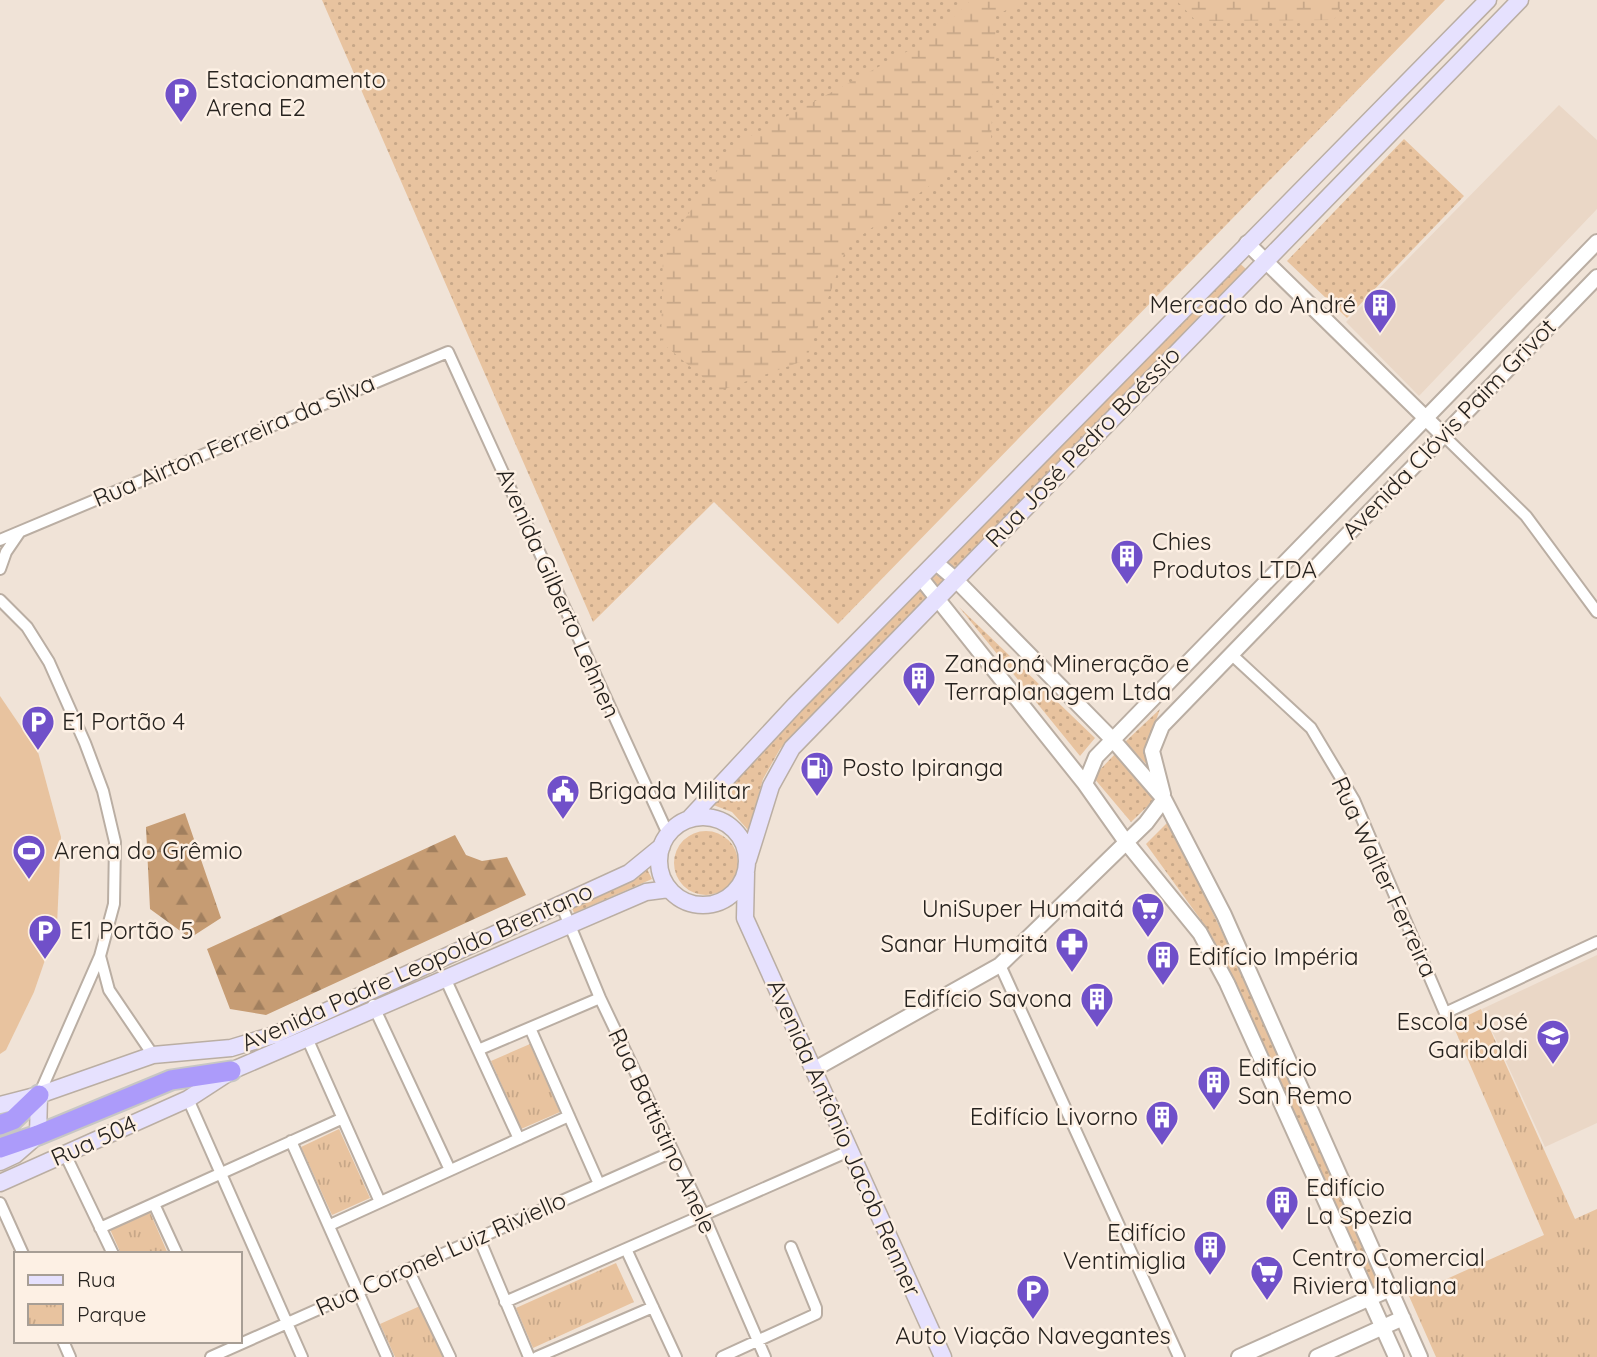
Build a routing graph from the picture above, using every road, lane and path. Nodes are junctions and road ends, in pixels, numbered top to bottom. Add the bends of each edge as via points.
1 (1488, 0) edge
2 (1520, 0) edge
3 (1597, 242) edge
4 (1247, 243) junction
5 (1264, 261) junction
6 (1597, 277) edge
7 (448, 352) joint
8 (1426, 418) junction
9 (1443, 435) junction
10 (21, 531) junction
11 (0, 540) edge
12 (935, 562) junction
13 (0, 569) edge
14 (920, 577) junction
15 (955, 579) junction
16 (0, 594) edge
17 (937, 598) junction
18 (0, 600) edge
19 (1597, 612) edge
20 (1231, 654) junction
21 (1113, 740) junction
22 (1085, 784) junction
23 (1164, 799) junction
24 (689, 819) junction
25 (665, 840) junction
26 (1126, 842) junction
27 (747, 866) junction
28 (669, 889) junction
29 (720, 902) junction
30 (561, 904) junction
31 (744, 918) junction
32 (520, 923) junction
33 (568, 925) junction
34 (528, 942) junction
35 (1597, 942) edge
36 (100, 956) junction
37 (1000, 965) junction
38 (445, 978) junction
39 (368, 994) junction
40 (600, 998) junction
41 (375, 1009) junction
42 (530, 1028) junction
43 (307, 1038) junction
44 (277, 1043) junction
45 (478, 1050) junction
46 (153, 1055) junction
47 (813, 1070) junction
48 (231, 1071) junction
49 (39, 1095) junction
50 (188, 1099) junction
51 (569, 1116) junction
52 (4, 1117) edge
53 (341, 1119) junction
54 (38, 1135) junction
55 (519, 1139) junction
56 (291, 1142) junction
57 (3, 1151) edge
58 (672, 1152) junction
59 (849, 1152) junction
60 (65, 1154) junction
61 (450, 1170) junction
62 (221, 1173) junction
63 (0, 1183) edge
64 (599, 1184) junction
65 (380, 1202) junction
66 (0, 1203) edge
67 (154, 1204) junction
68 (704, 1216) junction
69 (330, 1225) junction
70 (100, 1228) junction
71 (479, 1238) junction
72 (791, 1247) dead end
73 (626, 1249) junction
74 (22, 1252) edge
75 (112, 1252) edge
76 (176, 1252) edge
77 (408, 1269) junction
78 (1390, 1289) junction
79 (359, 1291) junction
80 (1370, 1298) junction
81 (505, 1302) junction
82 (653, 1307) junction
83 (1403, 1318) junction
84 (288, 1323) junction
85 (1383, 1327) junction
86 (758, 1341) junction
87 (216, 1355) edge
88 (302, 1357) edge
89 (387, 1357) edge
90 (450, 1357) edge
91 (529, 1357) edge
92 (537, 1357) edge
93 (676, 1357) edge
94 (722, 1357) edge
95 (765, 1357) edge
96 (943, 1357) edge
97 (1179, 1357) edge
98 (1238, 1357) edge
99 (1317, 1357) edge
100 (1396, 1357) edge
101 (1420, 1357) edge

1 - 4 main road, Rua José Pedro Boéssio
2 - 5 main road, Rua José Pedro Boéssio
3 - 8 street, Avenida Clóvis Paim Grivot
4 - 5 street
4 - 12 main road, Rua José Pedro Boéssio
5 - 8 street
5 - 15 main road, Rua José Pedro Boéssio
6 - 9 street, Avenida Clóvis Paim Grivot
7 - 10 street, Rua Airton Ferreira da Silva
7 - 25 street, Avenida Gilberto Lehnen
8 - 9 street
8 - 21 street, Avenida Clóvis Paim Grivot
9 - 19 street via 1526,516
9 - 20 street, Avenida Clóvis Paim Grivot
10 - 11 street, Rua Airton Ferreira da Silva
10 - 13 street via 5,552
12 - 14 main road, Rua José Pedro Boéssio
12 - 15 street
14 - 17 street
14 - 24 main road, Rua José Pedro Boéssio
15 - 17 main road, Rua José Pedro Boéssio
15 - 21 street
16 - 18 street
17 - 22 street
17 - 27 main road, Rua José Pedro Boéssio via 792,748 771,786
18 - 36 street via 27,627 49,662 103,791 115,842 114,904
20 - 23 street, Avenida Clóvis Paim Grivot via 1162,726 1156,738 1152,751
20 - 35 street, Rua Walter Ferreira via 1311,728 1354,800 1445,1013
21 - 22 street, Avenida Clóvis Paim Grivot via 1096,757
21 - 23 street
22 - 26 street
23 - 26 street
23 - 78 street via 1224,915
24 - 25 main road
24 - 27 main road via 703,817 729,825 745,846
25 - 28 main road via 660,872
25 - 30 main road, Avenida Padre Leopoldo Brentano via 629,873
26 - 37 street
26 - 80 street via 1200,933 1227,983
27 - 29 main road via 741,884
27 - 31 main road, Avenida Antônio Jacob Renner
28 - 29 main road via 689,903
28 - 33 main road, Avenida Padre Leopoldo Brentano via 646,892
29 - 31 main road
30 - 32 main road, Avenida Padre Leopoldo Brentano
30 - 33 street, Rua Battistino Anele
31 - 47 main road, Avenida Antônio Jacob Renner
32 - 34 main road
32 - 39 main road, Avenida Padre Leopoldo Brentano
33 - 34 main road, Avenida Padre Leopoldo Brentano
33 - 40 street, Rua Battistino Anele
34 - 38 main road, Avenida Padre Leopoldo Brentano
36 - 46 street via 109,990
36 - 49 street
37 - 47 street
37 - 97 street
38 - 41 main road, Avenida Padre Leopoldo Brentano
38 - 45 street
39 - 41 street
39 - 44 main road, Avenida Padre Leopoldo Brentano
40 - 42 street
40 - 58 street, Rua Battistino Anele
41 - 43 main road, Avenida Padre Leopoldo Brentano
41 - 61 street
42 - 45 street
42 - 51 street
43 - 44 main road, Avenida Padre Leopoldo Brentano
43 - 53 street
44 - 46 main road, Avenida Padre Leopoldo Brentano
44 - 48 main road, Avenida Padre Leopoldo Brentano
45 - 55 street
46 - 49 main road, Avenida Padre Leopoldo Brentano
47 - 59 main road, Avenida Antônio Jacob Renner
48 - 50 main road, Avenida Padre Leopoldo Brentano
48 - 54 highway via 171,1080
49 - 52 highway
49 - 54 main road
50 - 60 main road, Rua 504
50 - 62 street
51 - 55 street
51 - 64 street
53 - 56 street
53 - 65 street
54 - 57 highway
55 - 61 street
56 - 62 street
56 - 69 street
58 - 64 street, Rua Coronel Luiz Riviello
58 - 68 street, Rua Battistino Anele
59 - 68 street
59 - 96 main road, Avenida Antônio Jacob Renner
60 - 63 main road, Rua 504
60 - 70 street
61 - 65 street
62 - 67 street
62 - 84 street
64 - 71 street, Rua Coronel Luiz Riviello
65 - 69 street
66 - 74 street
67 - 70 street
67 - 76 street
68 - 73 street
68 - 86 street, Rua Battistino Anele
69 - 79 street
70 - 75 street
71 - 77 street, Rua Coronel Luiz Riviello
71 - 81 street
72 - 86 street via 817,1311
73 - 81 street
73 - 82 street
77 - 79 street, Rua Coronel Luiz Riviello
77 - 90 street
78 - 80 street
78 - 83 street
79 - 84 street, Rua Coronel Luiz Riviello
79 - 89 street
80 - 85 street
80 - 98 street
81 - 91 street
82 - 92 street
82 - 93 street
83 - 85 street
83 - 101 street
84 - 87 street, Rua Coronel Luiz Riviello
84 - 88 street
85 - 99 street
85 - 100 street
86 - 94 street
86 - 95 street, Rua Battistino Anele

